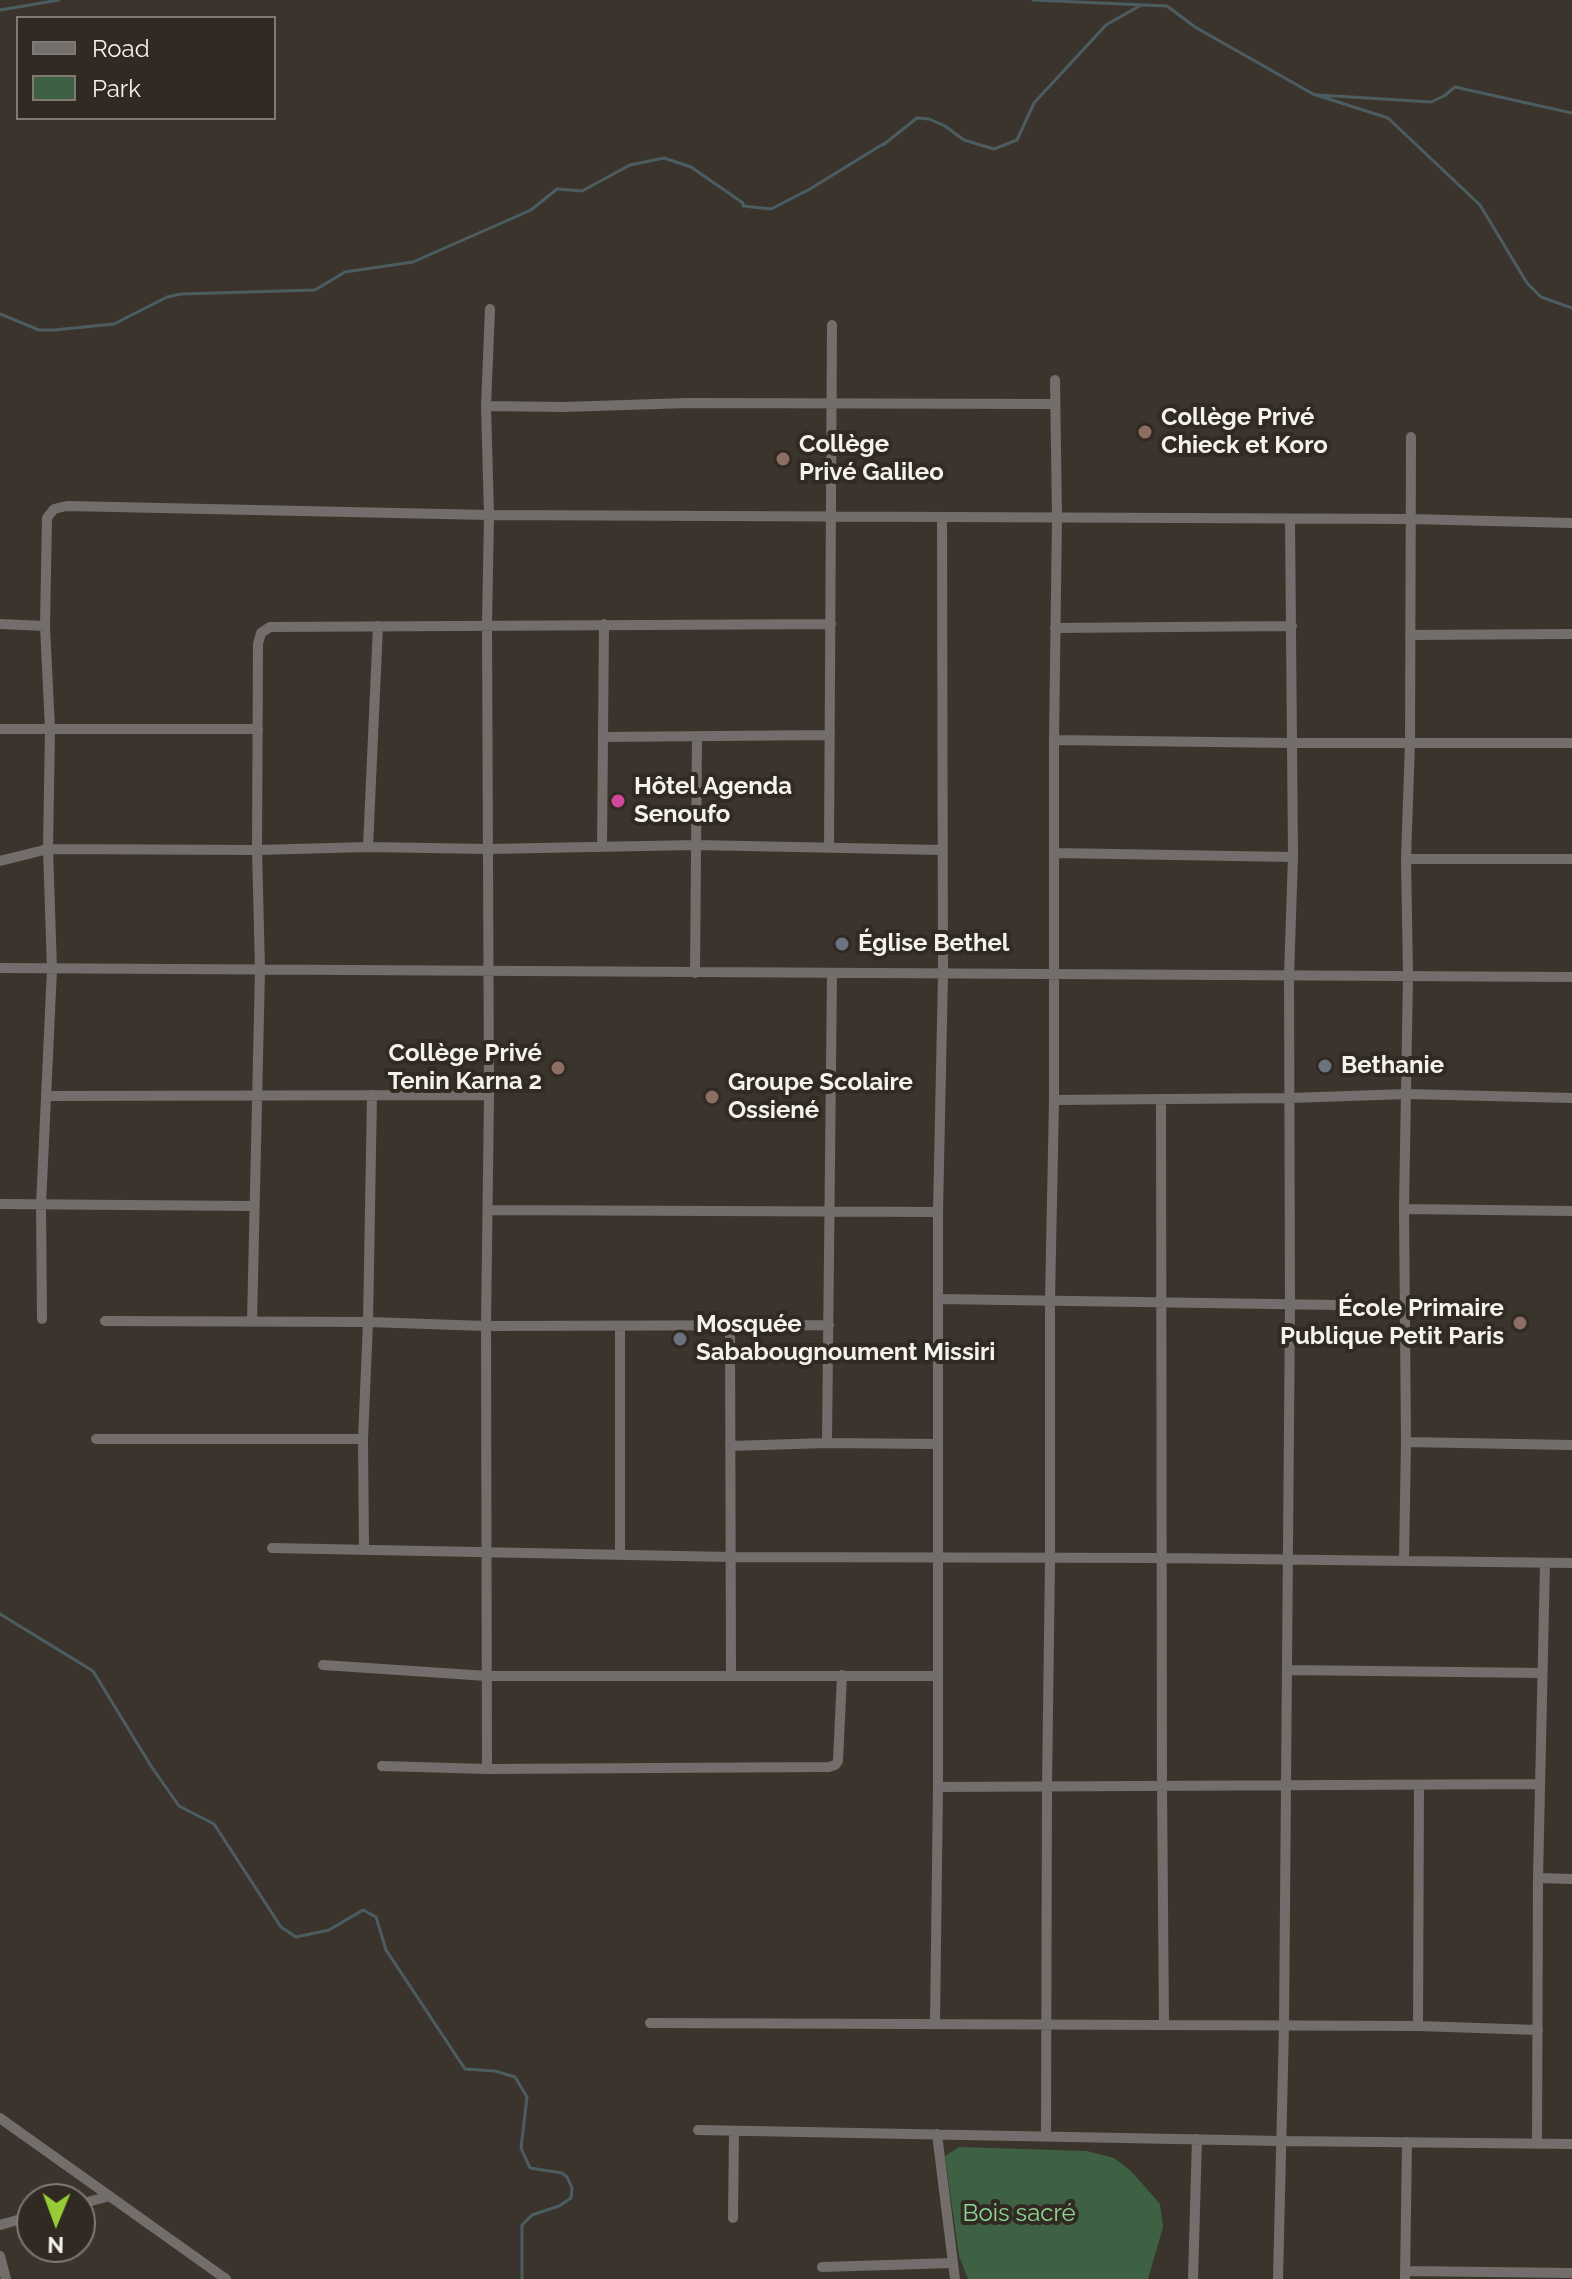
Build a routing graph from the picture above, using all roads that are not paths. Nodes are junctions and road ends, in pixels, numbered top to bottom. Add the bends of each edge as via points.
1 (490, 309) dead end
2 (832, 325) dead end
3 (1055, 380) dead end
4 (831, 404) junction
5 (1055, 404) junction
6 (486, 406) junction
7 (1411, 437) dead end
8 (489, 515) junction
9 (831, 517) junction
10 (942, 517) junction
11 (1057, 517) junction
12 (1290, 519) junction
13 (1410, 519) junction
14 (1572, 523) edge
15 (0, 624) edge
16 (487, 624) junction
17 (604, 624) junction
18 (831, 624) junction
19 (45, 626) junction
20 (378, 626) junction
21 (1292, 626) junction
22 (1055, 628) junction
23 (1572, 634) edge
24 (1410, 635) junction
25 (0, 729) edge
26 (50, 729) junction
27 (258, 729) junction
28 (830, 735) junction
29 (697, 736) junction
30 (603, 737) junction
31 (1054, 740) junction
32 (1410, 742) junction
33 (1291, 743) junction
34 (1572, 743) edge
35 (696, 845) junction
36 (368, 847) junction
37 (602, 847) junction
38 (829, 848) junction
39 (48, 849) junction
40 (488, 849) junction
41 (257, 850) junction
42 (941, 850) junction
43 (1054, 853) junction
44 (1293, 857) junction
45 (1406, 859) junction
46 (1572, 859) edge
47 (0, 861) edge
48 (0, 968) edge
49 (52, 969) junction
50 (260, 970) junction
51 (489, 971) junction
52 (695, 973) junction
53 (832, 973) junction
54 (943, 974) junction
55 (1408, 974) junction
56 (1054, 975) junction
57 (1289, 976) junction
58 (1572, 977) edge
59 (256, 1094) junction
60 (1407, 1094) junction
61 (372, 1095) junction
62 (489, 1095) junction
63 (46, 1096) junction
64 (1290, 1098) junction
65 (1572, 1098) edge
66 (1161, 1099) junction
67 (1054, 1100) junction
68 (0, 1204) edge
69 (41, 1205) junction
70 (254, 1206) junction
71 (1404, 1209) junction
72 (488, 1210) junction
73 (1572, 1211) edge
74 (828, 1212) junction
75 (938, 1212) junction
76 (939, 1299) junction
77 (1050, 1300) junction
78 (1162, 1303) junction
79 (1290, 1305) junction
80 (1405, 1306) junction
81 (42, 1319) dead end
82 (105, 1321) dead end
83 (252, 1322) junction
84 (368, 1322) junction
85 (829, 1325) junction
86 (486, 1326) junction
87 (620, 1326) junction
88 (730, 1327) junction
89 (96, 1439) dead end
90 (363, 1439) junction
91 (1406, 1442) junction
92 (827, 1443) junction
93 (938, 1444) junction
94 (1572, 1445) edge
95 (730, 1446) junction
96 (272, 1548) dead end
97 (364, 1550) junction
98 (487, 1551) junction
99 (620, 1553) junction
100 (731, 1557) junction
101 (1163, 1558) junction
102 (939, 1559) junction
103 (1050, 1559) junction
104 (1288, 1560) junction
105 (1404, 1561) junction
106 (1545, 1563) junction
107 (1572, 1563) edge
108 (323, 1665) dead end
109 (1288, 1670) junction
110 (1542, 1673) junction
111 (731, 1675) junction
112 (842, 1675) junction
113 (487, 1676) junction
114 (938, 1676) junction
115 (382, 1766) dead end
116 (487, 1769) junction
117 (1539, 1784) junction
118 (1419, 1785) junction
119 (1162, 1786) junction
120 (1285, 1786) junction
121 (938, 1787) junction
122 (1047, 1787) junction
123 (1538, 1878) junction
124 (1572, 1879) edge
125 (650, 2023) dead end
126 (935, 2023) junction
127 (1048, 2023) junction
128 (1164, 2025) junction
129 (1284, 2026) junction
130 (1418, 2026) junction
131 (1538, 2030) junction
132 (0, 2118) edge
133 (698, 2130) dead end
134 (734, 2131) junction
135 (937, 2134) junction
136 (1046, 2135) junction
137 (1197, 2139) junction
138 (1281, 2141) junction
139 (1407, 2142) junction
140 (1537, 2144) junction
141 (1572, 2144) edge
142 (110, 2196) junction
143 (96, 2200) edge
144 (733, 2218) dead end
145 (0, 2256) edge
146 (953, 2263) junction
147 (822, 2267) dead end
148 (1572, 2273) edge
149 (1405, 2275) edge
150 (6, 2279) edge
151 (226, 2279) edge
152 (955, 2279) edge
153 (1193, 2279) edge
154 (1278, 2279) edge

1 - 6 street
2 - 4 street
3 - 5 street
4 - 5 street
4 - 6 street
4 - 9 street
5 - 11 street
6 - 8 street
7 - 13 street
8 - 9 street
8 - 16 street
8 - 19 street via 54,509 47,518
9 - 10 street
9 - 18 street
10 - 11 street
10 - 42 street
11 - 12 street
11 - 22 street
12 - 13 street
12 - 21 street
13 - 14 street
13 - 24 street
15 - 19 street
16 - 17 street
16 - 20 street
16 - 40 street
17 - 18 street
17 - 30 street
18 - 28 street
19 - 26 street
20 - 27 street via 270,627 261,633
20 - 36 street
21 - 22 street
21 - 33 street
22 - 31 street
23 - 24 street
24 - 32 street
25 - 26 street
26 - 27 street
26 - 39 street
27 - 41 street
28 - 29 street
28 - 38 street
29 - 30 street
29 - 35 street
30 - 37 street
31 - 33 street
31 - 43 street
32 - 33 street
32 - 34 street
32 - 45 street
33 - 44 street
35 - 37 street
35 - 38 street
35 - 52 street
36 - 40 street
36 - 41 street
37 - 40 street
38 - 42 street
39 - 41 street
39 - 47 street
39 - 49 street
40 - 51 street
41 - 50 street
42 - 54 street
43 - 44 street
43 - 56 street
44 - 57 street
45 - 46 street
45 - 55 street
48 - 49 street
49 - 50 street
49 - 63 street
50 - 51 street
50 - 59 street
51 - 52 street
51 - 62 street
52 - 53 street
53 - 54 street
53 - 74 street
54 - 56 street
54 - 75 street
55 - 57 street
55 - 58 street
55 - 60 street
56 - 57 street
56 - 67 street
57 - 64 street
59 - 61 street
59 - 63 street
59 - 70 street
60 - 64 street
60 - 65 street
60 - 71 street
61 - 62 street
61 - 84 street
62 - 72 street
63 - 69 street
64 - 66 street
64 - 79 street
66 - 67 street
66 - 78 street
67 - 77 street
68 - 69 street
69 - 70 street
69 - 81 street
70 - 83 street
71 - 73 street
71 - 80 street
72 - 74 street
72 - 86 street
74 - 75 street
74 - 85 street
75 - 76 street
76 - 77 street
76 - 93 street
77 - 78 street
77 - 103 street
78 - 79 street
78 - 101 street
79 - 80 street
79 - 104 street
80 - 91 street
82 - 83 street
83 - 84 street
84 - 86 street
84 - 90 street
85 - 88 street
85 - 92 street
86 - 87 street
86 - 98 street
87 - 88 street
87 - 99 street
88 - 95 street
89 - 90 street
90 - 97 street
91 - 94 street
91 - 105 street
92 - 93 street
92 - 95 street
93 - 102 street
95 - 100 street
96 - 97 street
97 - 98 street
98 - 99 street
98 - 113 street
99 - 100 street
100 - 102 street
100 - 111 street
101 - 103 street
101 - 104 street
101 - 119 street
102 - 103 street
102 - 114 street
103 - 122 street
104 - 105 street
104 - 109 street
105 - 106 street
106 - 107 street
106 - 110 street
108 - 113 street
109 - 110 street
109 - 120 street
110 - 117 street
111 - 112 street
111 - 113 street
112 - 114 street
112 - 116 street via 838,1761 829,1767
113 - 116 street
114 - 121 street
115 - 116 street
117 - 118 street
117 - 123 street
118 - 120 street
118 - 130 street
119 - 120 street
119 - 122 street
119 - 128 street
120 - 129 street
121 - 122 street
121 - 126 street
122 - 127 street
123 - 124 street
123 - 131 street
125 - 126 street
126 - 127 street
127 - 128 street
127 - 136 street
128 - 129 street
129 - 130 street
129 - 138 street
130 - 131 street
131 - 140 street
132 - 142 street
133 - 134 street
134 - 135 street
134 - 144 street
135 - 136 street
135 - 146 street
136 - 137 street
137 - 138 street
137 - 153 street
138 - 139 street
138 - 154 street
139 - 140 street
139 - 149 street
140 - 141 street
142 - 143 street
142 - 151 street
145 - 150 street
146 - 147 street
146 - 152 street
148 - 149 street

